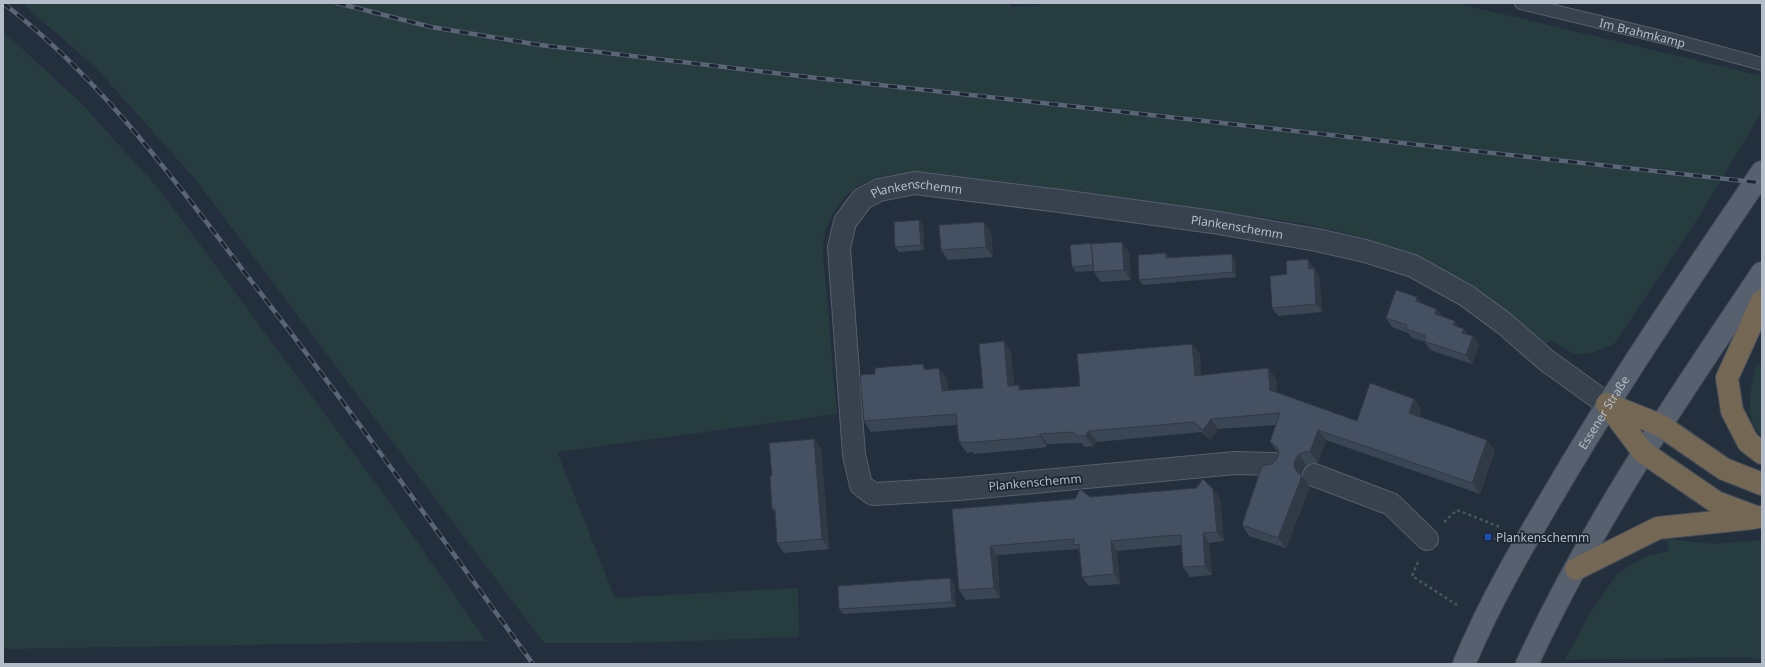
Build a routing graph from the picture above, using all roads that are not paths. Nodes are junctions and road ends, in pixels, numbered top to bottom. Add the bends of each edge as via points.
1 (1521, 3) edge
2 (1762, 64) edge
3 (1762, 172) edge
4 (1762, 273) edge
5 (1760, 313) edge
6 (1607, 404) junction
7 (1660, 424) junction
8 (1643, 452) junction
9 (1762, 453) edge
10 (1274, 464) edge
11 (1314, 475) dead end
12 (1762, 484) edge
13 (1759, 517) edge
14 (1427, 539) dead end
15 (1576, 569) junction
16 (1464, 664) edge
17 (1527, 664) edge

1 - 2 lane, Im Brahmkamp
3 - 6 main road, Essener Straße
4 - 7 main road
5 - 9 highway via 1728,378 1732,411 1748,442
6 - 7 highway
6 - 8 highway
6 - 10 street, Plankenschemm via 1546,360 1505,324 1467,296 1413,266 1365,251 1213,222 915,183 879,190 862,199 845,222 839,248 854,455 861,485 873,494 959,489 1235,463
6 - 16 main road, Essener Straße via 1517,554
7 - 8 main road
7 - 12 highway via 1724,469
8 - 13 highway via 1716,502
8 - 15 main road
11 - 14 street via 1391,504
13 - 15 highway via 1658,528
15 - 17 main road

